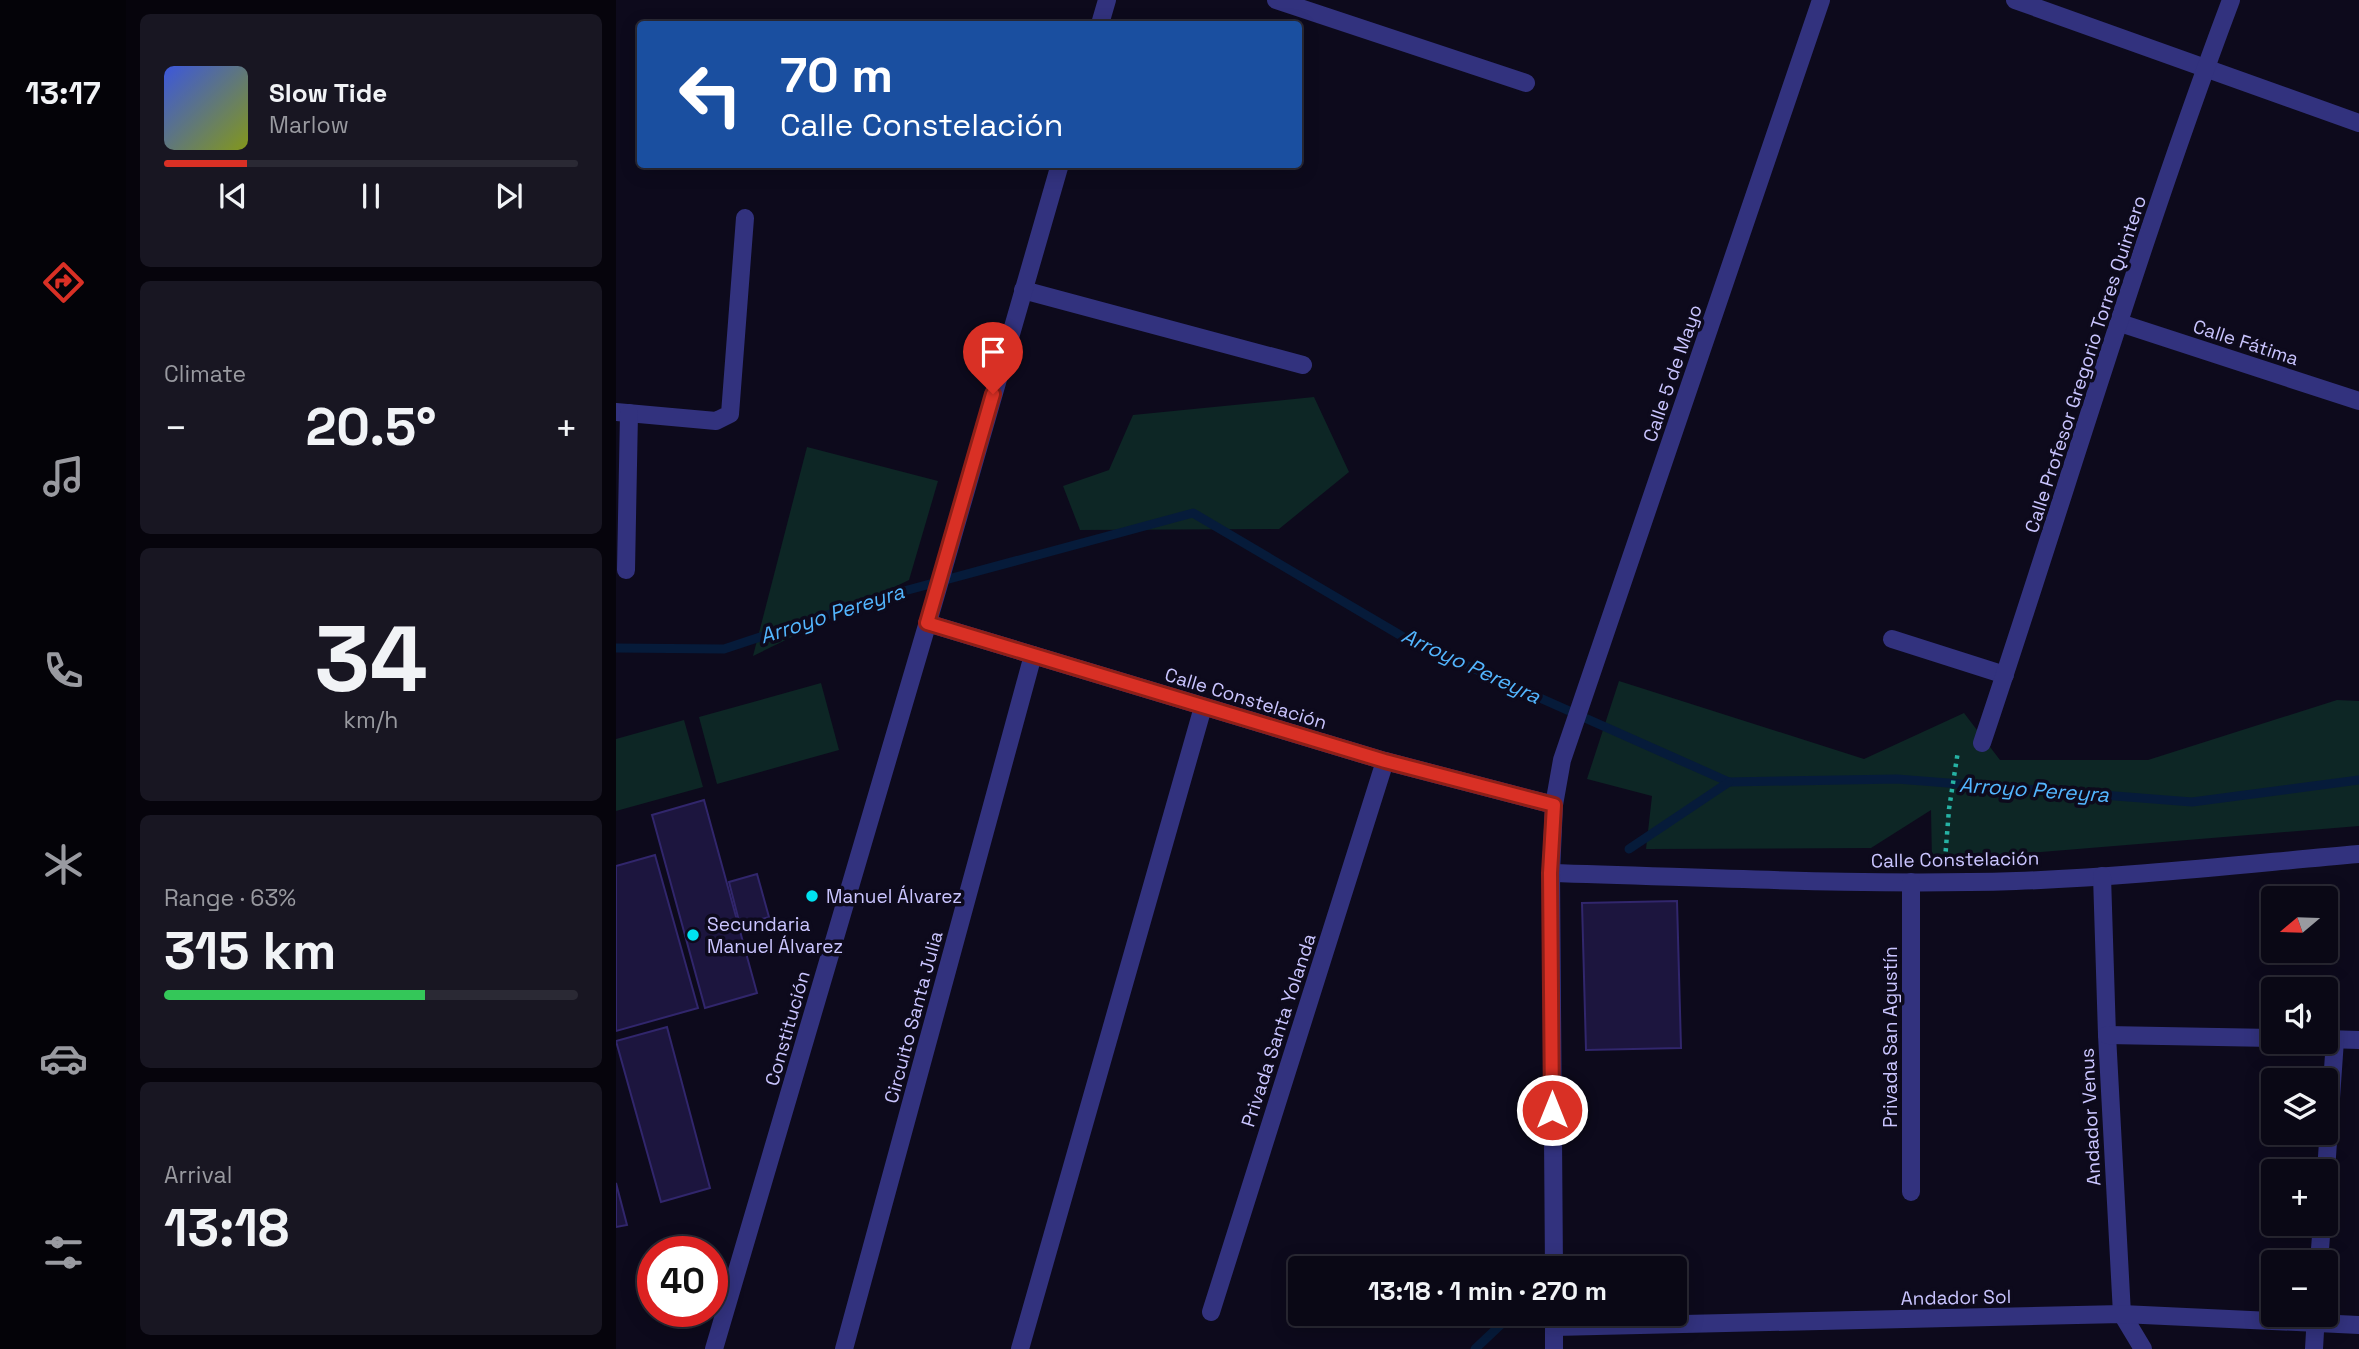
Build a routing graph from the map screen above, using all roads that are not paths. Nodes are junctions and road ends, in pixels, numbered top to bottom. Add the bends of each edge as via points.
1 (1107, 0) edge
2 (1276, 0) edge
3 (1821, 0) edge
4 (2015, 0) edge
5 (2231, 0) edge
6 (1101, 21) edge
7 (2205, 67) junction
8 (1526, 83) dead end
9 (2359, 123) edge
10 (1059, 168) edge
11 (745, 218) dead end
12 (1023, 290) junction
13 (2120, 323) junction
14 (1303, 366) dead end
15 (2359, 401) edge
16 (622, 413) edge
17 (626, 570) dead end
18 (927, 623) junction
19 (1892, 639) dead end
20 (1034, 655) junction
21 (2005, 675) junction
22 (1203, 707) junction
23 (1982, 743) dead end
24 (1385, 761) junction
25 (1554, 805) junction
26 (2359, 854) edge
27 (1550, 873) junction
28 (2102, 876) junction
29 (1912, 882) junction
30 (2107, 1035) junction
31 (2261, 1038) edge
32 (2338, 1040) edge
33 (2359, 1040) edge
34 (2330, 1054) edge
35 (2326, 1159) edge
36 (1911, 1192) dead end
37 (1554, 1256) edge
38 (1211, 1312) dead end
39 (2122, 1314) junction
40 (2261, 1317) edge
41 (1687, 1319) edge
42 (2338, 1322) edge
43 (2359, 1325) edge
44 (1554, 1326) edge
45 (2315, 1327) edge
46 (714, 1349) edge
47 (844, 1349) edge
48 (1020, 1349) edge
49 (1554, 1349) edge
50 (2143, 1349) edge
51 (2314, 1349) edge

1 - 6 street
2 - 8 street
3 - 25 street, Calle 5 de Mayo via 1563,760
4 - 7 street
5 - 7 street, Calle Profesor Gregorio Torres Quintero
7 - 9 street
7 - 13 street, Calle Profesor Gregorio Torres Quintero
10 - 12 street, Constitución
11 - 16 street via 730,414 716,421
12 - 14 street
12 - 18 street, Constitución
13 - 15 street, Calle Fátima
13 - 21 street, Calle Profesor Gregorio Torres Quintero
16 - 17 street
18 - 20 street, Calle Constelación
18 - 46 street, Constitución
19 - 21 street
20 - 22 street, Calle Constelación
20 - 47 street, Circuito Santa Julia
21 - 23 street, Calle Profesor Gregorio Torres Quintero
22 - 24 street, Calle Constelación
22 - 48 street
24 - 25 street, Calle Constelación
24 - 38 street, Privada Santa Yolanda
25 - 27 street, Calle 5 de Mayo
26 - 28 street, Calle Constelación
27 - 29 street, Calle Constelación
27 - 37 street, Calle 5 de Mayo
28 - 29 street, Calle Constelación
28 - 30 street, Andador Venus
29 - 36 street, Privada San Agustín
30 - 31 street
30 - 39 street, Andador Venus
32 - 33 street
34 - 35 street
39 - 40 street, Andador Sol
39 - 41 street, Andador Sol
39 - 50 street, Andador Venus
42 - 43 street, Andador Sol
44 - 49 street
45 - 51 street

